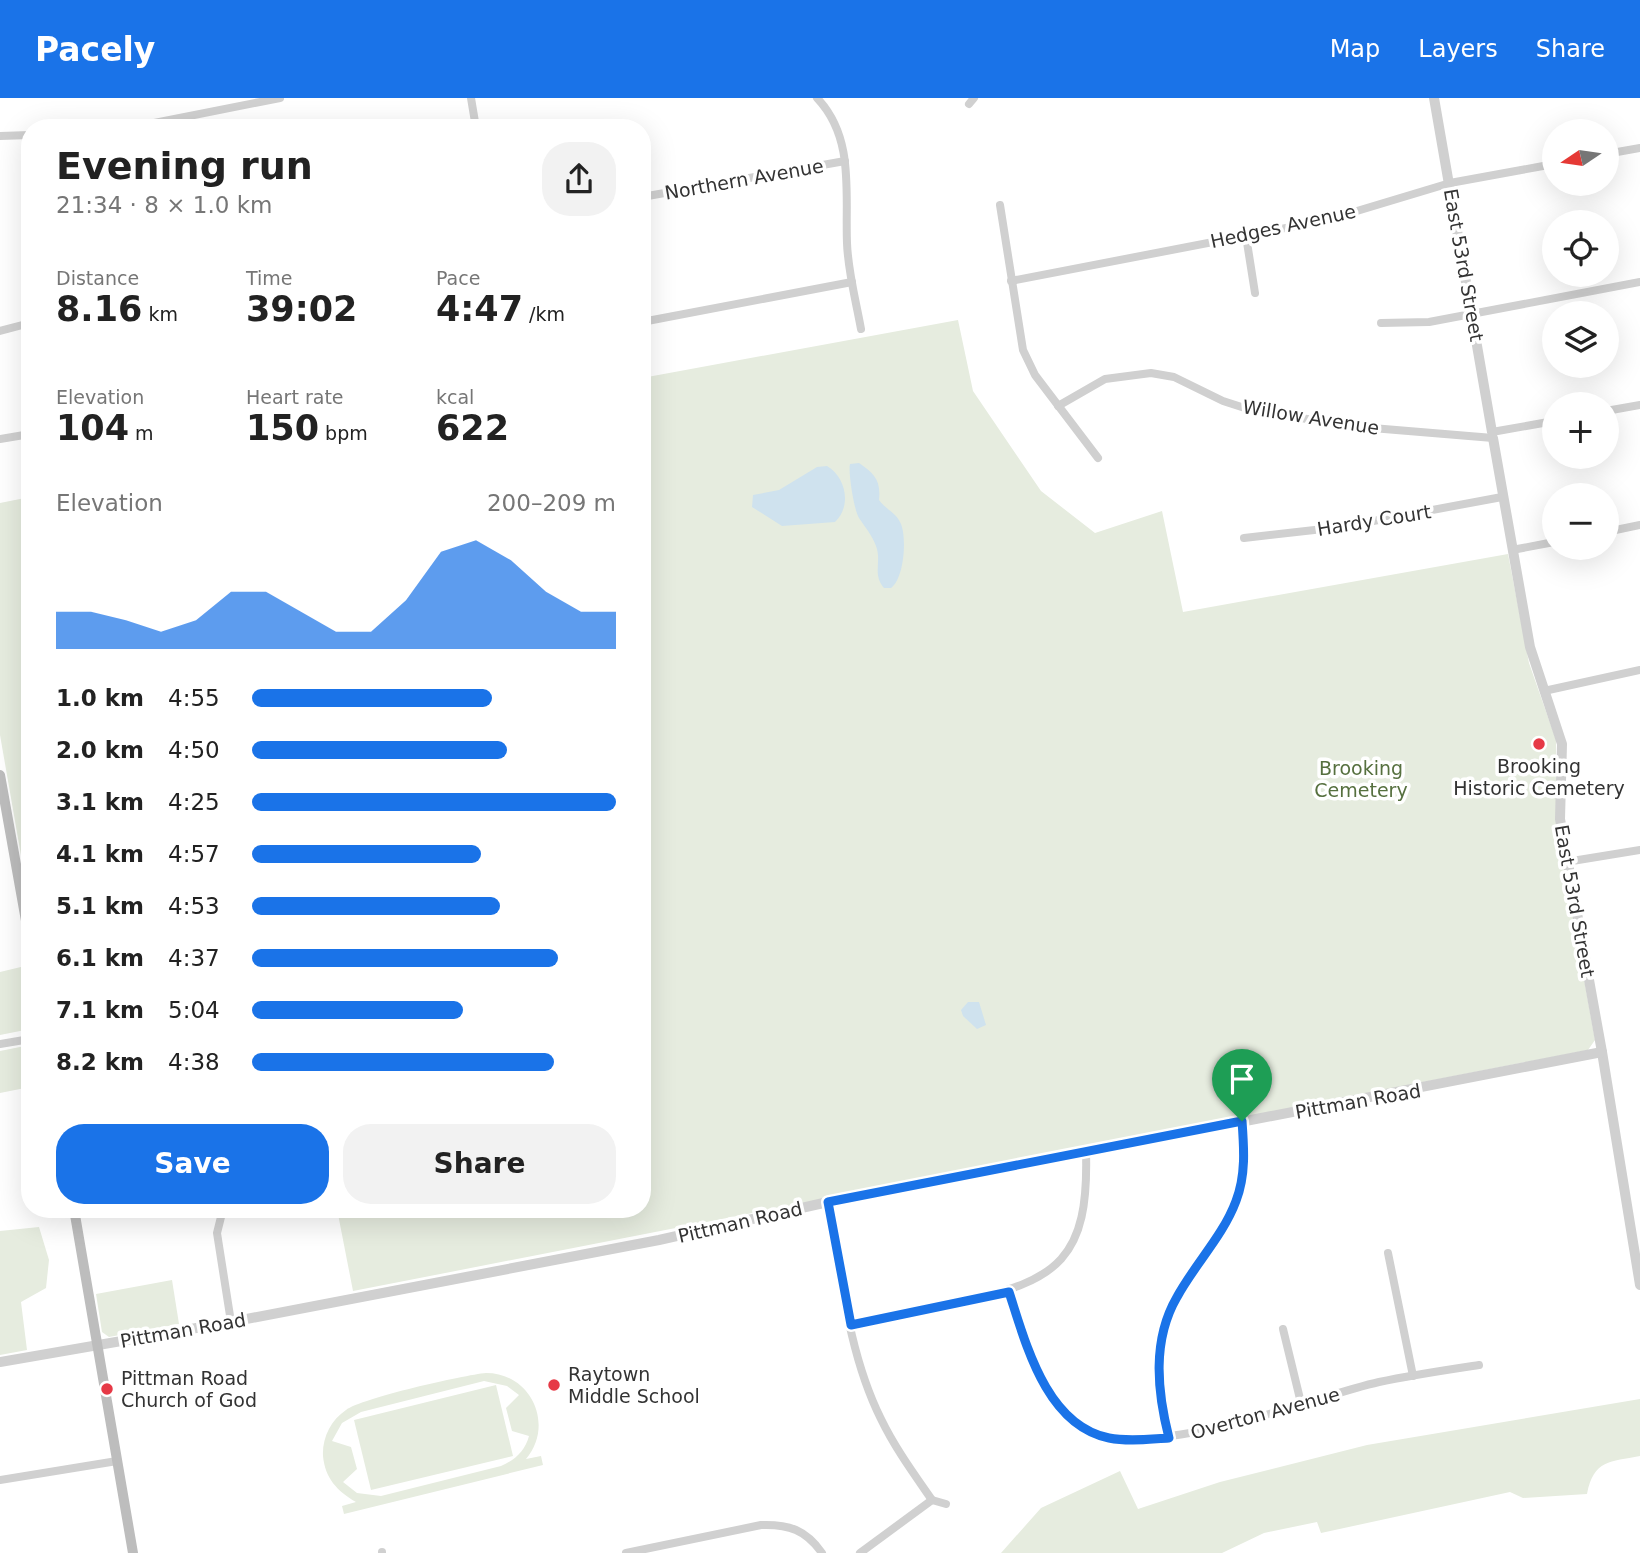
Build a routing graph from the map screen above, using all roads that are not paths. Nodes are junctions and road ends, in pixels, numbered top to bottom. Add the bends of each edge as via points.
1 (280, 98) edge
2 (471, 98) edge
3 (817, 98) edge
4 (1434, 98) edge
5 (174, 119) edge
6 (474, 119) edge
7 (21, 135) edge
8 (0, 136) edge
9 (1640, 148) edge
10 (1619, 152) edge
11 (845, 161) junction
12 (1542, 166) edge
13 (1450, 183) junction
14 (651, 195) edge
15 (1000, 205) dead end
16 (1246, 236) junction
17 (1011, 281) junction
18 (852, 282) junction
19 (1640, 282) edge
20 (1255, 293) dead end
21 (1472, 312) junction
22 (651, 320) edge
23 (1381, 323) dead end
24 (21, 325) edge
25 (861, 329) dead end
26 (0, 331) edge
27 (1640, 405) edge
28 (1059, 406) junction
29 (1619, 409) edge
30 (1542, 424) edge
31 (1492, 435) junction
32 (21, 436) edge
33 (0, 439) edge
34 (1098, 458) dead end
35 (1502, 497) junction
36 (1640, 525) edge
37 (1619, 529) edge
38 (1244, 538) dead end
39 (1542, 544) edge
40 (1512, 550) junction
41 (1640, 670) edge
42 (1544, 691) junction
43 (1, 783) edge
44 (1640, 850) edge
45 (1566, 862) junction
46 (21, 893) edge
47 (21, 1040) edge
48 (0, 1044) edge
49 (1602, 1052) junction
50 (1242, 1121) junction
51 (1086, 1152) junction
52 (828, 1202) junction
53 (76, 1218) edge
54 (221, 1218) edge
55 (1388, 1253) dead end
56 (1640, 1285) edge
57 (1009, 1292) junction
58 (231, 1322) junction
59 (851, 1325) junction
60 (1283, 1329) dead end
61 (97, 1345) junction
62 (0, 1362) edge
63 (1479, 1365) dead end
64 (1413, 1376) junction
65 (1301, 1403) junction
66 (1169, 1438) junction
67 (117, 1461) junction
68 (0, 1480) edge
69 (932, 1500) junction
70 (946, 1504) dead end
71 (133, 1553) edge
72 (626, 1553) edge
73 (822, 1553) edge
74 (860, 1553) edge

1 - 5 street
2 - 6 street
3 - 11 street via 835,122
4 - 13 street, East 53rd Street
7 - 8 street
9 - 10 street
11 - 14 street, Northern Avenue
11 - 18 street
12 - 13 street, Hedges Avenue
13 - 16 street, Hedges Avenue via 1327,220
13 - 21 street, East 53rd Street
15 - 17 street
16 - 17 street, Hedges Avenue
16 - 20 street
17 - 28 street via 1023,350
18 - 22 street
18 - 25 street
19 - 21 street
21 - 23 street via 1429,322
21 - 31 street, East 53rd Street
24 - 26 street
27 - 29 street
28 - 31 street, Willow Avenue via 1105,379 1151,373 1174,377 1254,411 1360,427
28 - 34 street
30 - 31 street, Willow Avenue
31 - 35 street, East 53rd Street
32 - 33 street
35 - 38 street, Hardy Court via 1341,527
35 - 40 street, East 53rd Street
36 - 37 street
39 - 40 street
40 - 42 street, East 53rd Street via 1530,647
41 - 42 street
42 - 45 street, East 53rd Street via 1562,744 1560,819
43 - 46 main road
44 - 45 street
45 - 49 street, East 53rd Street
47 - 48 street
49 - 50 street, Pittman Road
49 - 56 street, East 53rd Street
50 - 51 street, Pittman Road
50 - 66 street via 1244,1164 1236,1203 1177,1295 1163,1332 1159,1387
51 - 52 street, Pittman Road
51 - 57 street via 1085,1202 1070,1245 1047,1273
52 - 58 street, Pittman Road via 659,1240
52 - 59 street
53 - 61 main road
54 - 58 street via 218,1233
55 - 64 street
57 - 59 street
57 - 66 street, Overton Avenue via 1037,1367 1070,1418 1088,1431 1110,1438
58 - 61 street, Pittman Road
59 - 69 street via 880,1417
60 - 65 street
61 - 62 street, Pittman Road
61 - 67 main road
63 - 64 street, Overton Avenue
64 - 65 street, Overton Avenue
65 - 66 street, Overton Avenue
67 - 68 street
67 - 71 main road
69 - 70 street
69 - 74 street
72 - 73 street via 782,1524 806,1534

